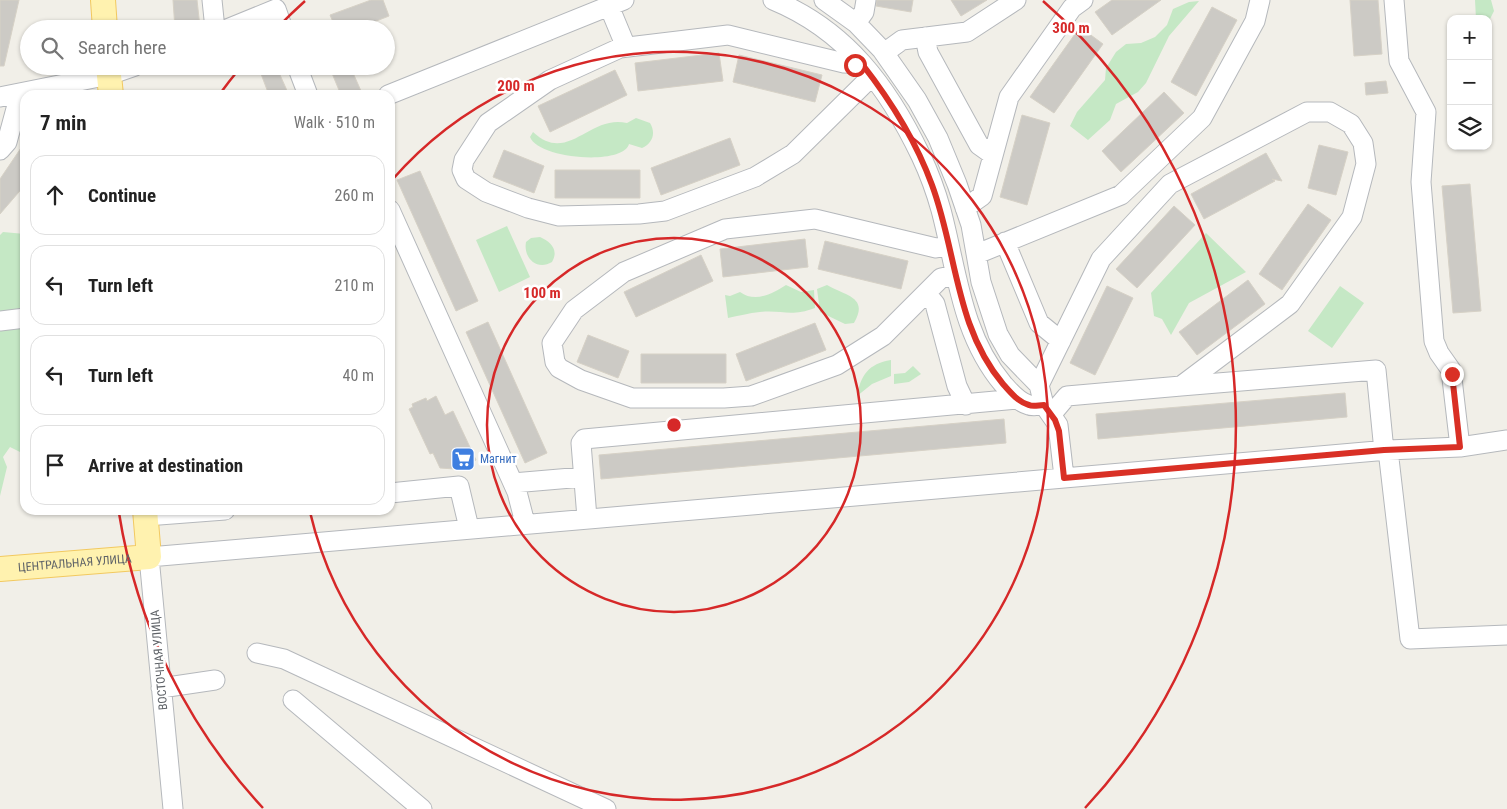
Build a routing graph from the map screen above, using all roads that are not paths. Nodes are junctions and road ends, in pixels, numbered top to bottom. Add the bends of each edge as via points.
1 (103, 0) edge
2 (212, 0) edge
3 (773, 0) edge
4 (824, 0) edge
5 (866, 0) edge
6 (1016, 0) edge
7 (1083, 0) edge
8 (1260, 0) edge
9 (1394, 0) edge
10 (617, 3) edge
11 (274, 4) edge
12 (104, 20) edge
13 (214, 20) edge
14 (244, 20) edge
15 (280, 20) edge
16 (856, 23) junction
17 (925, 37) junction
18 (626, 47) junction
19 (884, 53) junction
20 (867, 70) junction
21 (300, 75) edge
22 (109, 79) edge
23 (44, 90) edge
24 (306, 90) edge
25 (395, 92) edge
26 (20, 94) joint
27 (0, 97) edge
28 (0, 150) edge
29 (993, 155) junction
30 (965, 208) junction
31 (395, 221) edge
32 (1005, 242) junction
33 (948, 246) junction
34 (977, 254) junction
35 (955, 274) junction
36 (926, 293) junction
37 (20, 319) edge
38 (0, 321) edge
39 (1061, 340) junction
40 (1039, 385) junction
41 (1181, 386) junction
42 (1017, 398) junction
43 (966, 405) junction
44 (1048, 410) junction
45 (1507, 440) edge
46 (1460, 447) junction
47 (1386, 450) junction
48 (584, 477) junction
49 (1064, 478) junction
50 (513, 483) junction
51 (395, 492) edge
52 (145, 515) edge
53 (587, 518) junction
54 (525, 523) junction
55 (470, 528) junction
56 (149, 557) junction
57 (0, 569) edge
58 (1507, 635) edge
59 (257, 653) dead end
60 (215, 680) dead end
61 (161, 688) junction
62 (293, 700) dead end
63 (173, 809) edge
64 (422, 809) edge
65 (606, 809) edge

1 - 12 main road
2 - 13 street
3 - 20 street via 828,29
4 - 16 street
5 - 16 street via 864,12
6 - 17 street via 966,32
7 - 29 street via 1072,8 1009,97
8 - 32 street via 1255,21 1202,118 1120,195
9 - 46 street via 1399,61 1426,112 1421,175 1434,341 1451,370
10 - 18 street
10 - 25 street
11 - 14 street
11 - 15 street
16 - 19 street
17 - 19 street via 902,40
17 - 29 street via 928,52 979,145
18 - 20 street via 728,35
18 - 20 street via 550,80 488,123 462,165 466,179 486,192 559,216 665,211 755,177 794,154
19 - 30 street via 917,100 938,138
20 - 33 street via 903,122 921,157 940,210
21 - 24 street
22 - 23 street
26 - 27 street
26 - 28 street via 7,142
29 - 30 street via 982,196
30 - 34 street
31 - 50 street
32 - 34 street
32 - 39 street via 1039,323
33 - 35 street
33 - 36 street via 936,248 815,219 725,229 624,272 574,310 552,346 555,362 560,368 581,380 632,398 751,396 837,365 884,336
34 - 40 street via 981,282 998,334 1010,355
35 - 36 street via 941,278
35 - 42 street via 974,336 999,378
36 - 43 street via 934,304 957,386
37 - 38 street
39 - 40 street
39 - 41 street via 1101,259 1170,184 1299,114 1322,111 1345,119 1360,136 1366,158 1352,217 1290,304
40 - 44 street
41 - 44 street via 1067,396
41 - 47 street via 1376,370
42 - 43 street
42 - 44 street via 1030,406
43 - 48 street via 584,439 580,443
44 - 49 street via 1059,431
45 - 46 street
46 - 47 street
47 - 49 street
47 - 58 street via 1410,639
48 - 50 street
48 - 53 street
49 - 53 street
50 - 54 street
51 - 55 street via 459,486
52 - 56 main road, ВОСТОЧНАЯ УЛИЦА
53 - 54 street
54 - 55 street
55 - 56 street
56 - 57 main road, ЦЕНТРАЛЬНАЯ УЛИЦА
56 - 61 street, ВОСТОЧНАЯ УЛИЦА
59 - 65 street via 284,659
60 - 61 street
61 - 63 street, ВОСТОЧНАЯ УЛИЦА
62 - 64 street

